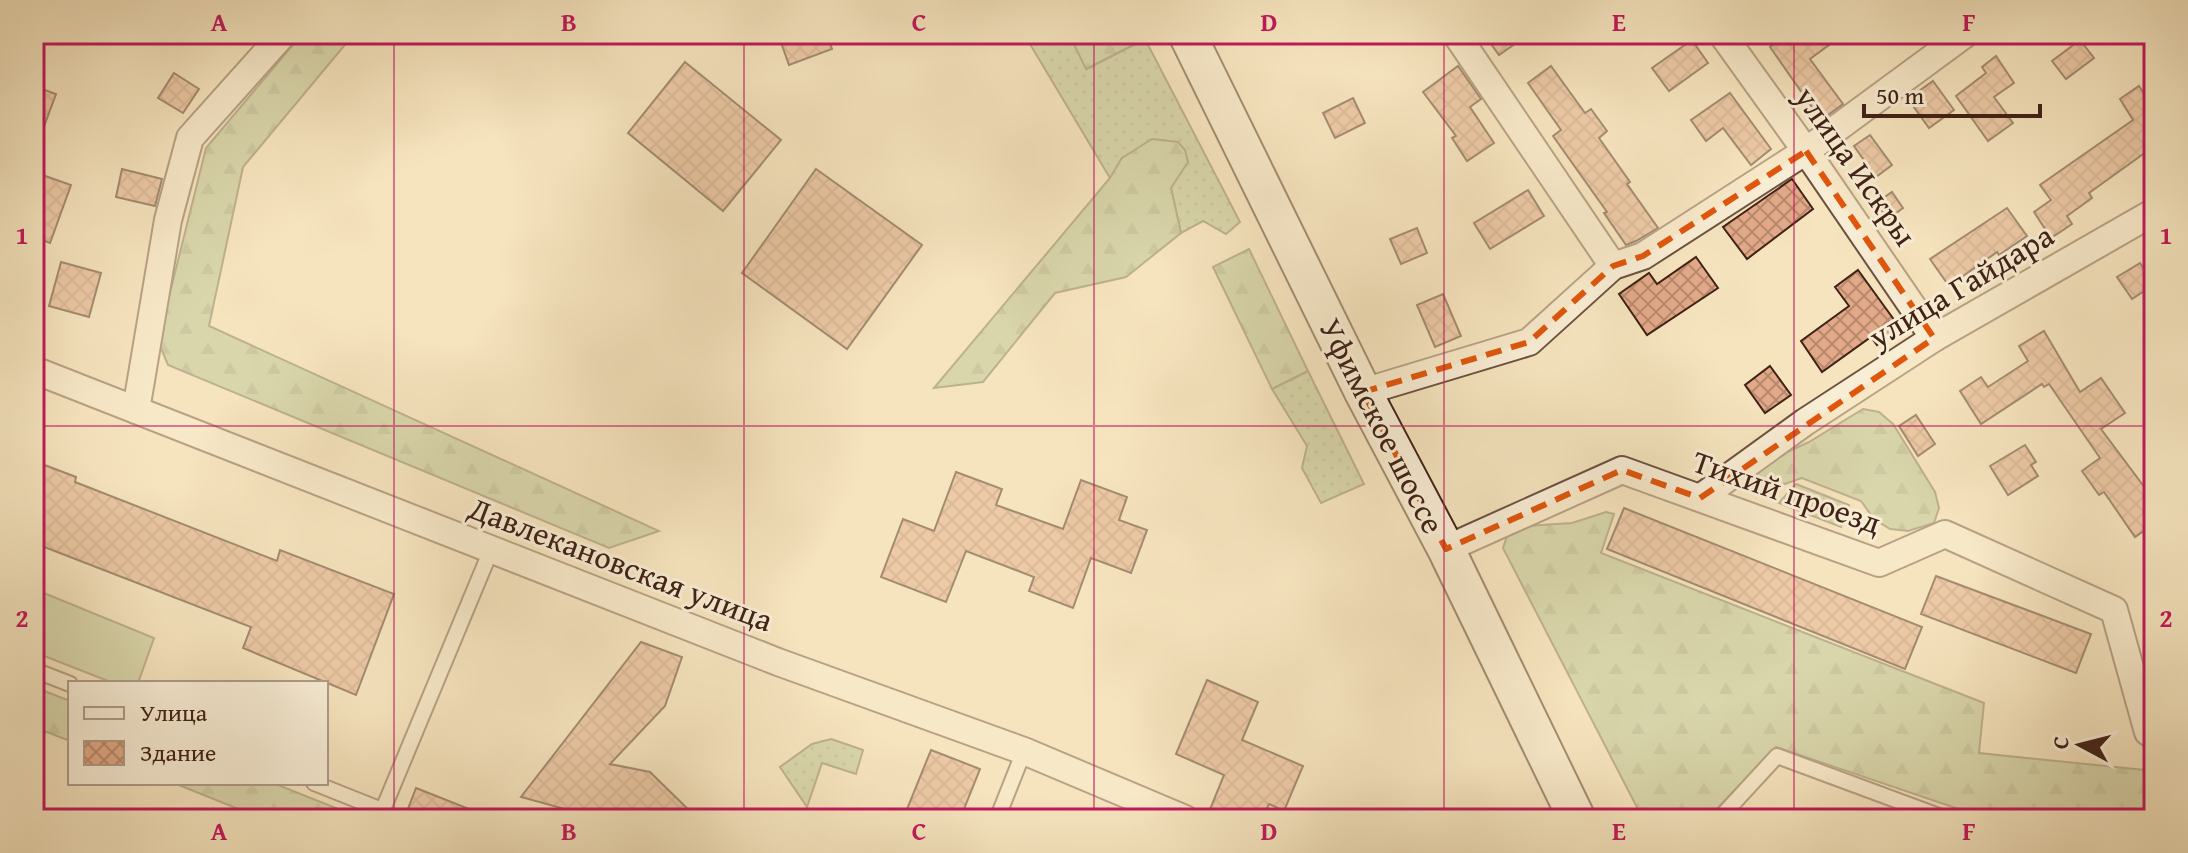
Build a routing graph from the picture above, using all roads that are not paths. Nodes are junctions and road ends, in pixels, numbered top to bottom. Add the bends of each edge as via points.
1 (283, 34) edge
2 (1187, 34) edge
3 (1456, 34) edge
4 (1722, 34) edge
5 (1965, 34) edge
6 (1806, 151) junction
7 (2154, 212) edge
8 (1613, 266) junction
9 (1934, 338) junction
10 (34, 370) edge
11 (1363, 392) junction
12 (136, 410) junction
13 (1700, 498) junction
14 (1446, 549) junction
15 (491, 550) junction
16 (34, 670) edge
17 (68, 683) edge
18 (2154, 736) edge
19 (1024, 751) junction
20 (318, 785) edge
21 (380, 815) edge
22 (1573, 817) edge
23 (997, 819) edge
24 (1185, 819) edge
25 (1719, 819) edge
26 (1947, 819) edge
27 (2084, 819) edge
28 (2091, 819) edge

1 - 12 street via 190,138 168,220
2 - 11 main road, Уфимское шоссе
3 - 8 street
4 - 6 street, улица Искры
5 - 6 street
6 - 8 street via 1643,256
6 - 9 street, улица Искры
7 - 9 street, улица Гайдара
8 - 11 street via 1529,342
9 - 13 street, улица Гайдара
10 - 12 street, Давлекановская улица
11 - 14 main road, Уфимское шоссе
12 - 15 street, Давлекановская улица
13 - 14 street, Тихий проезд via 1622,470
13 - 18 street, Тихий проезд via 1879,563 1945,534 2114,610 2148,732
14 - 22 main road, Уфимское шоссе
15 - 19 street, Давлекановская улица
15 - 21 lane
16 - 17 lane
19 - 23 lane
19 - 24 street, Давлекановская улица
20 - 21 lane
25 - 26 lane via 1777,756
27 - 28 lane

